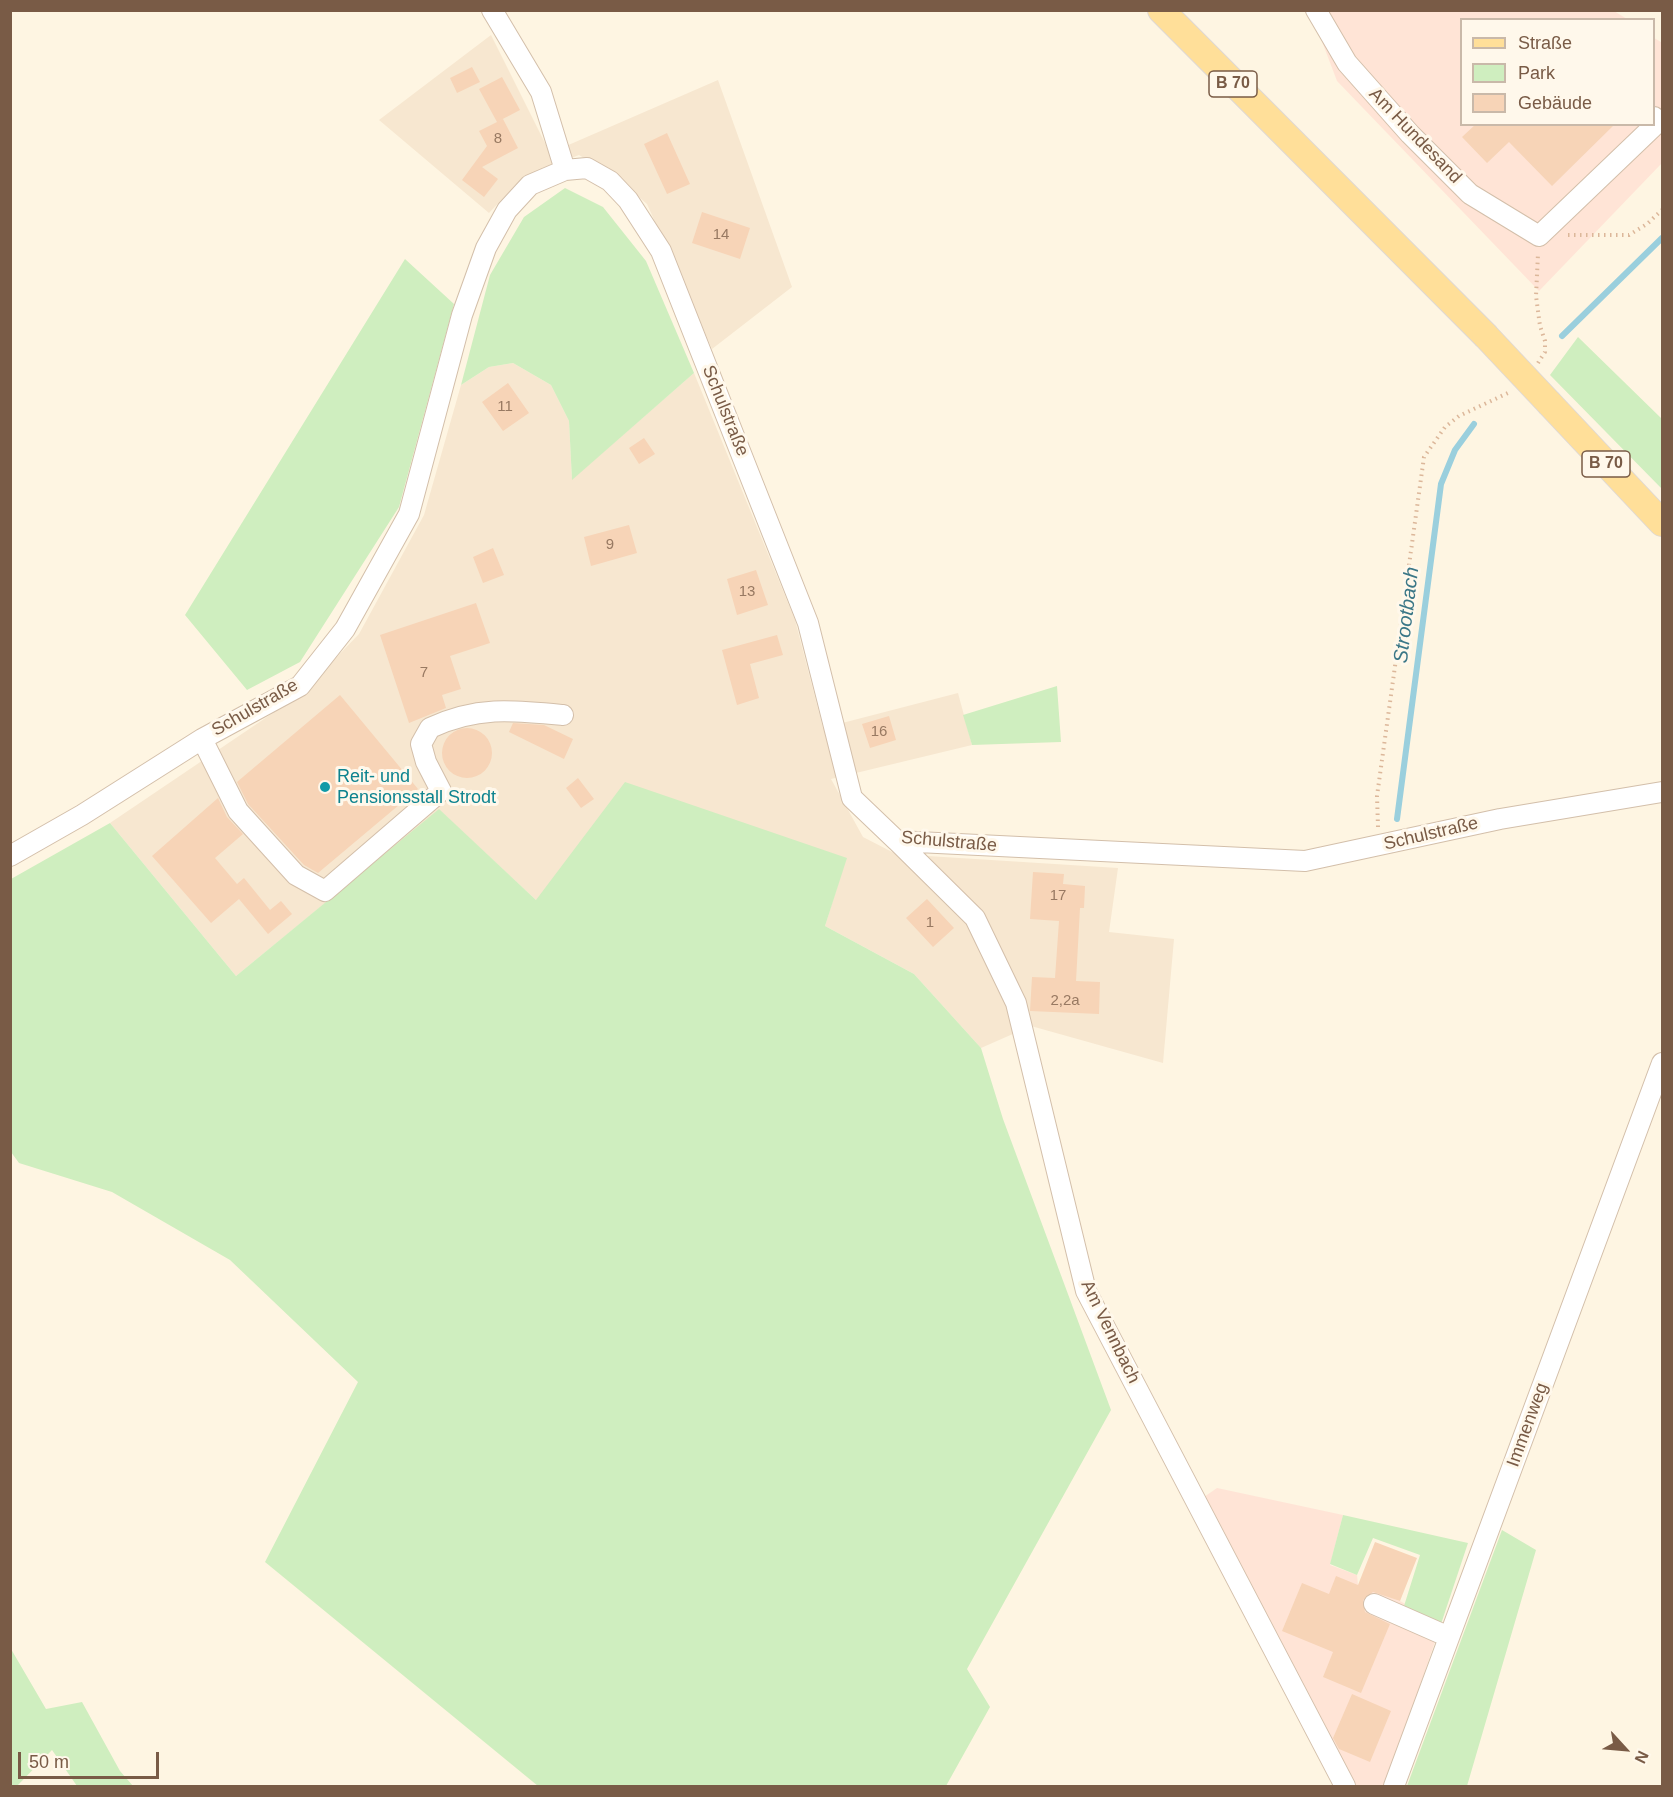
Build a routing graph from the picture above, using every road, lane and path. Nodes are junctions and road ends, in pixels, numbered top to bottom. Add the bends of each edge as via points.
1 (492, 10) edge
2 (1161, 10) edge
3 (1316, 10) edge
4 (1654, 126) edge
5 (565, 170) junction
6 (1662, 210) edge
7 (1539, 236) junction
8 (1435, 441) dead end
9 (1662, 523) edge
10 (563, 715) dead end
11 (202, 739) junction
12 (1662, 792) edge
13 (897, 841) junction
14 (1379, 846) junction
15 (10, 856) edge
16 (1662, 1063) edge
17 (1374, 1604) dead end
18 (1449, 1637) junction
19 (1345, 1786) edge
20 (1394, 1786) edge

1 - 5 street via 541,92
2 - 9 main road, B 70, bridge via 1485,335
3 - 7 street, Am Hundesand via 1347,63 1410,134 1470,194
4 - 7 street
5 - 11 street, Schulstraße via 530,185 507,210 486,248 462,315 409,514 345,629 300,686
5 - 13 street, Schulstraße via 587,168 610,181 628,200 661,251 808,623 852,798
6 - 7 path via 1629,235
8 - 14 path via 1424,456 1417,490 1377,796
10 - 11 street via 476,711 429,728 421,744 441,791 326,891 296,875 238,811
11 - 15 street, Schulstraße
12 - 14 street, Schulstraße via 1500,819
13 - 14 street, Schulstraße via 1305,861
13 - 19 street, Am Vennbach via 975,918 1011,992 1086,1291
16 - 18 street, Immenweg
17 - 18 street
18 - 20 street, Immenweg

